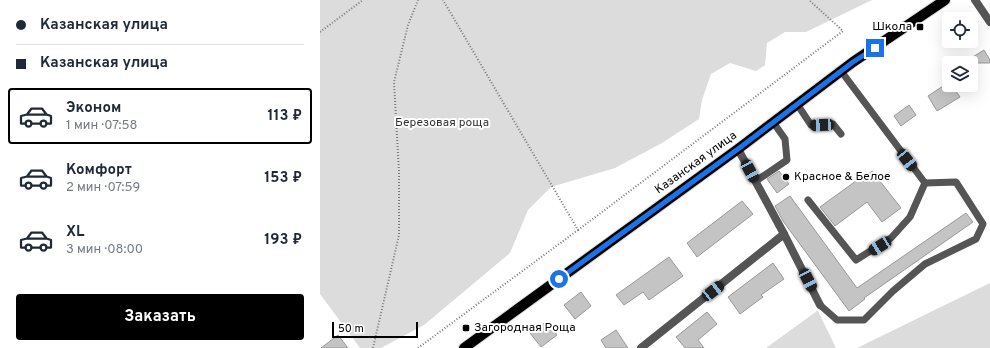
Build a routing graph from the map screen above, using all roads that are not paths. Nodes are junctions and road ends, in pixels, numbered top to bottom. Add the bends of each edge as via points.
1 (945, 0) edge
2 (975, 0) edge
3 (990, 22) edge
4 (841, 71) junction
5 (797, 104) junction
6 (773, 122) junction
7 (841, 134) dead end
8 (738, 149) junction
9 (756, 181) junction
10 (925, 183) junction
11 (808, 200) dead end
12 (784, 234) junction
13 (820, 305) joint
14 (464, 348) edge
15 (641, 348) edge

1 - 4 main road, Казанская улица
2 - 3 street
4 - 5 main road, Казанская улица
4 - 10 lane
5 - 6 main road, Казанская улица
5 - 7 lane via 811,125 833,124
6 - 8 main road, Казанская улица
6 - 9 lane via 785,139 787,160
8 - 9 street
8 - 14 main road, Казанская улица
9 - 12 street
10 - 11 lane via 910,217 891,238 856,260
10 - 13 lane via 956,182 983,224 976,239 925,264 864,320 837,320
12 - 13 street
12 - 15 street

